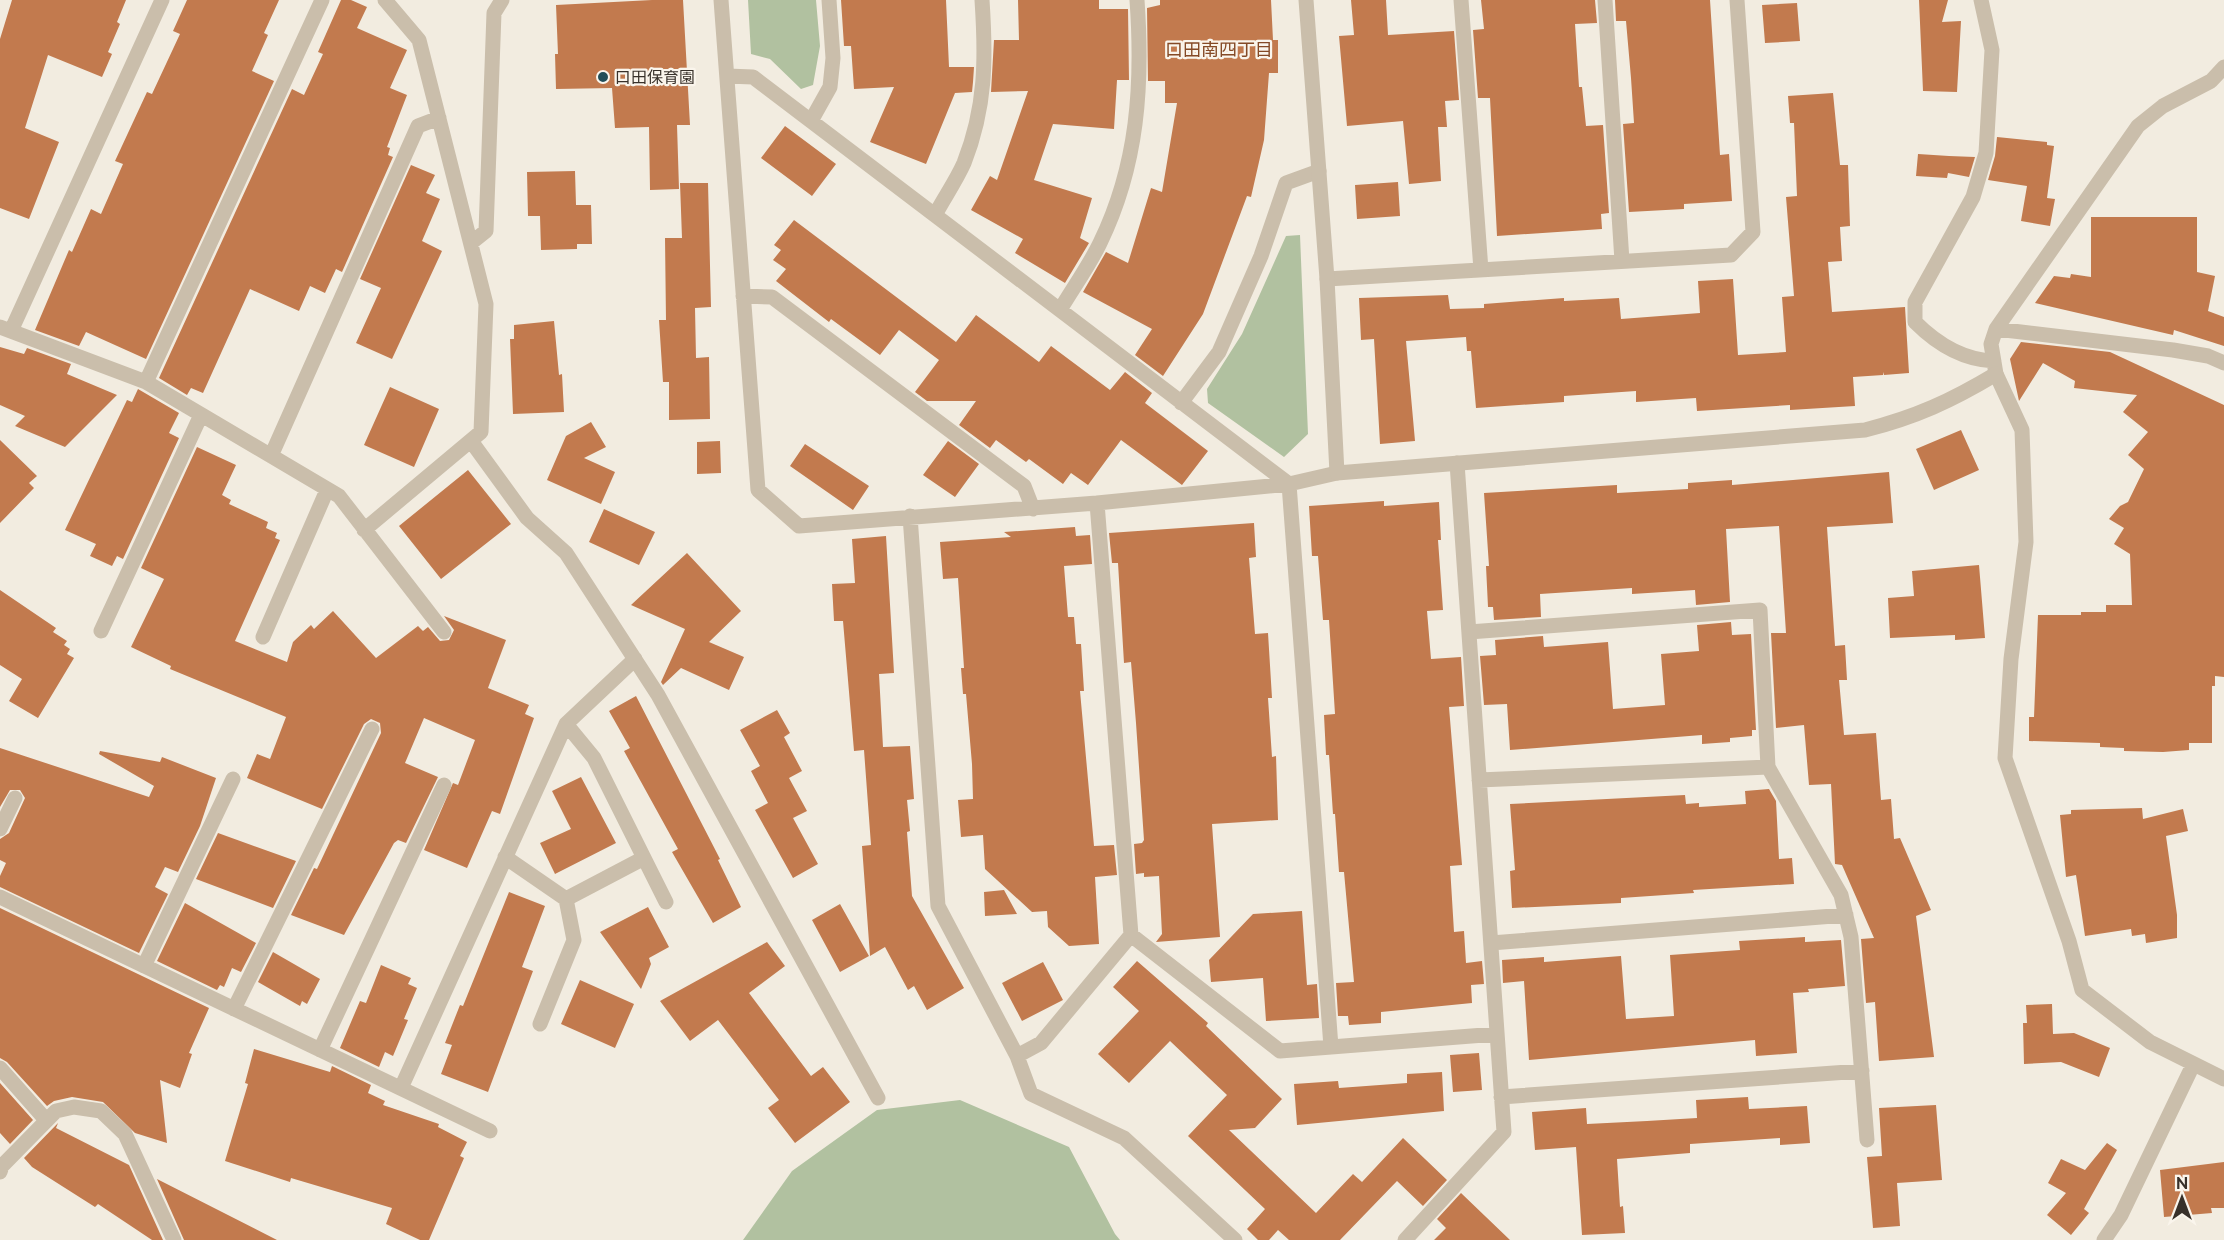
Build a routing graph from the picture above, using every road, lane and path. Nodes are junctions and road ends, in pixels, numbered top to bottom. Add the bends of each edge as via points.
1 (162, 0) edge
2 (322, 0) edge
3 (385, 0) edge
4 (502, 0) edge
5 (721, 0) edge
6 (829, 0) edge
7 (982, 0) edge
8 (1137, 0) edge
9 (1306, 0) edge
10 (1461, 0) edge
11 (1605, 0) edge
12 (1737, 0) edge
13 (1981, 0) edge
14 (2224, 67) edge
15 (727, 76) junction
16 (439, 118) junction
17 (811, 121) junction
18 (1319, 171) junction
19 (935, 215) junction
20 (471, 243) junction
21 (1622, 261) junction
22 (1481, 270) junction
23 (1327, 279) junction
24 (743, 296) junction
25 (1059, 310) junction
26 (5, 329) edge
27 (1996, 329) junction
28 (2224, 363) edge
29 (1995, 368) junction
30 (146, 382) junction
31 (1181, 403) junction
32 (201, 415) junction
33 (471, 441) junction
34 (271, 456) junction
35 (1458, 463) junction
36 (1337, 473) junction
37 (1289, 484) junction
38 (327, 490) junction
39 (1097, 503) junction
40 (1033, 509) junction
41 (910, 516) junction
42 (364, 530) junction
43 (101, 631) dead end
44 (444, 632) dead end
45 (1469, 632) junction
46 (263, 637) dead end
47 (635, 659) junction
48 (566, 724) junction
49 (372, 729) dead end
50 (1768, 767) junction
51 (233, 779) dead end
52 (1479, 780) junction
53 (444, 785) dead end
54 (15, 798) dead end
55 (0, 829) edge
56 (505, 857) junction
57 (644, 858) junction
58 (0, 897) edge
59 (566, 899) junction
60 (666, 902) dead end
61 (1846, 915) junction
62 (1131, 935) junction
63 (1491, 943) junction
64 (144, 966) junction
65 (234, 1009) junction
66 (540, 1024) dead end
67 (1497, 1034) junction
68 (1331, 1047) junction
69 (320, 1050) junction
70 (1017, 1056) junction
71 (2193, 1065) junction
72 (0, 1068) edge
73 (1862, 1071) junction
74 (2224, 1079) edge
75 (401, 1088) junction
76 (1501, 1096) junction
77 (878, 1098) dead end
78 (46, 1120) junction
79 (490, 1131) dead end
80 (1867, 1140) dead end
81 (0, 1172) edge
82 (174, 1240) edge
83 (1236, 1240) edge
84 (1405, 1240) edge
85 (2104, 1240) edge

1 - 26 street
2 - 30 street
3 - 16 street via 419,40
4 - 20 street via 494,13 486,231
5 - 15 street
6 - 17 street via 833,58 830,87
7 - 19 street via 986,55 981,109 963,164
8 - 25 street via 1141,63 1131,158 1100,243
9 - 18 street
10 - 22 street
11 - 21 street
12 - 21 street via 1753,232 1731,255
13 - 29 street via 1992,50 1986,153 1973,197 1915,302 1915,322 1930,337
14 - 27 street via 2211,81 2163,106 2138,126
15 - 17 street via 753,77
15 - 24 street
16 - 20 street
16 - 34 street via 418,126
17 - 19 street
18 - 23 street
18 - 31 street via 1286,183 1261,256 1219,352
19 - 25 street
20 - 33 street via 486,304 482,432
21 - 22 street
22 - 23 street
23 - 36 street
24 - 40 street via 772,297 1024,486
24 - 41 street via 758,490 799,526
25 - 31 street
26 - 30 street
27 - 28 street via 2173,350
27 - 29 street via 1991,344
29 - 35 street via 1949,402 1865,430
29 - 71 street via 2022,430 2026,542 2011,659 2005,758 2069,941 2082,990 2150,1042
30 - 32 street
31 - 37 street
32 - 34 street
32 - 43 street
33 - 42 street
33 - 47 street via 527,518 566,553
34 - 38 street
35 - 36 street
35 - 45 street
36 - 37 street
37 - 39 street
37 - 68 street
38 - 42 street via 339,496
38 - 46 street
39 - 40 street
39 - 62 street
40 - 41 street
41 - 70 street via 938,906
42 - 44 street
45 - 50 street via 1760,610
45 - 52 street
47 - 48 street
47 - 77 street
48 - 56 street
48 - 57 street via 594,758
49 - 65 street
50 - 52 street
50 - 61 street via 1841,895
51 - 64 street
52 - 63 street
53 - 69 street
54 - 55 street
56 - 59 street
56 - 75 street
57 - 59 street
57 - 60 street
58 - 64 street
59 - 66 street via 574,940
61 - 63 street
61 - 73 street
62 - 68 street via 1280,1051
62 - 70 street via 1041,1043
63 - 67 street
64 - 65 street
65 - 69 street
67 - 68 street
67 - 76 street
69 - 75 street
70 - 83 street via 1032,1094 1124,1138
71 - 74 street
71 - 85 street via 2121,1215
72 - 78 street
73 - 76 street
73 - 80 street
75 - 79 street
76 - 84 street via 1504,1132
78 - 81 street
78 - 82 street via 56,1111 74,1107 101,1111 125,1134

